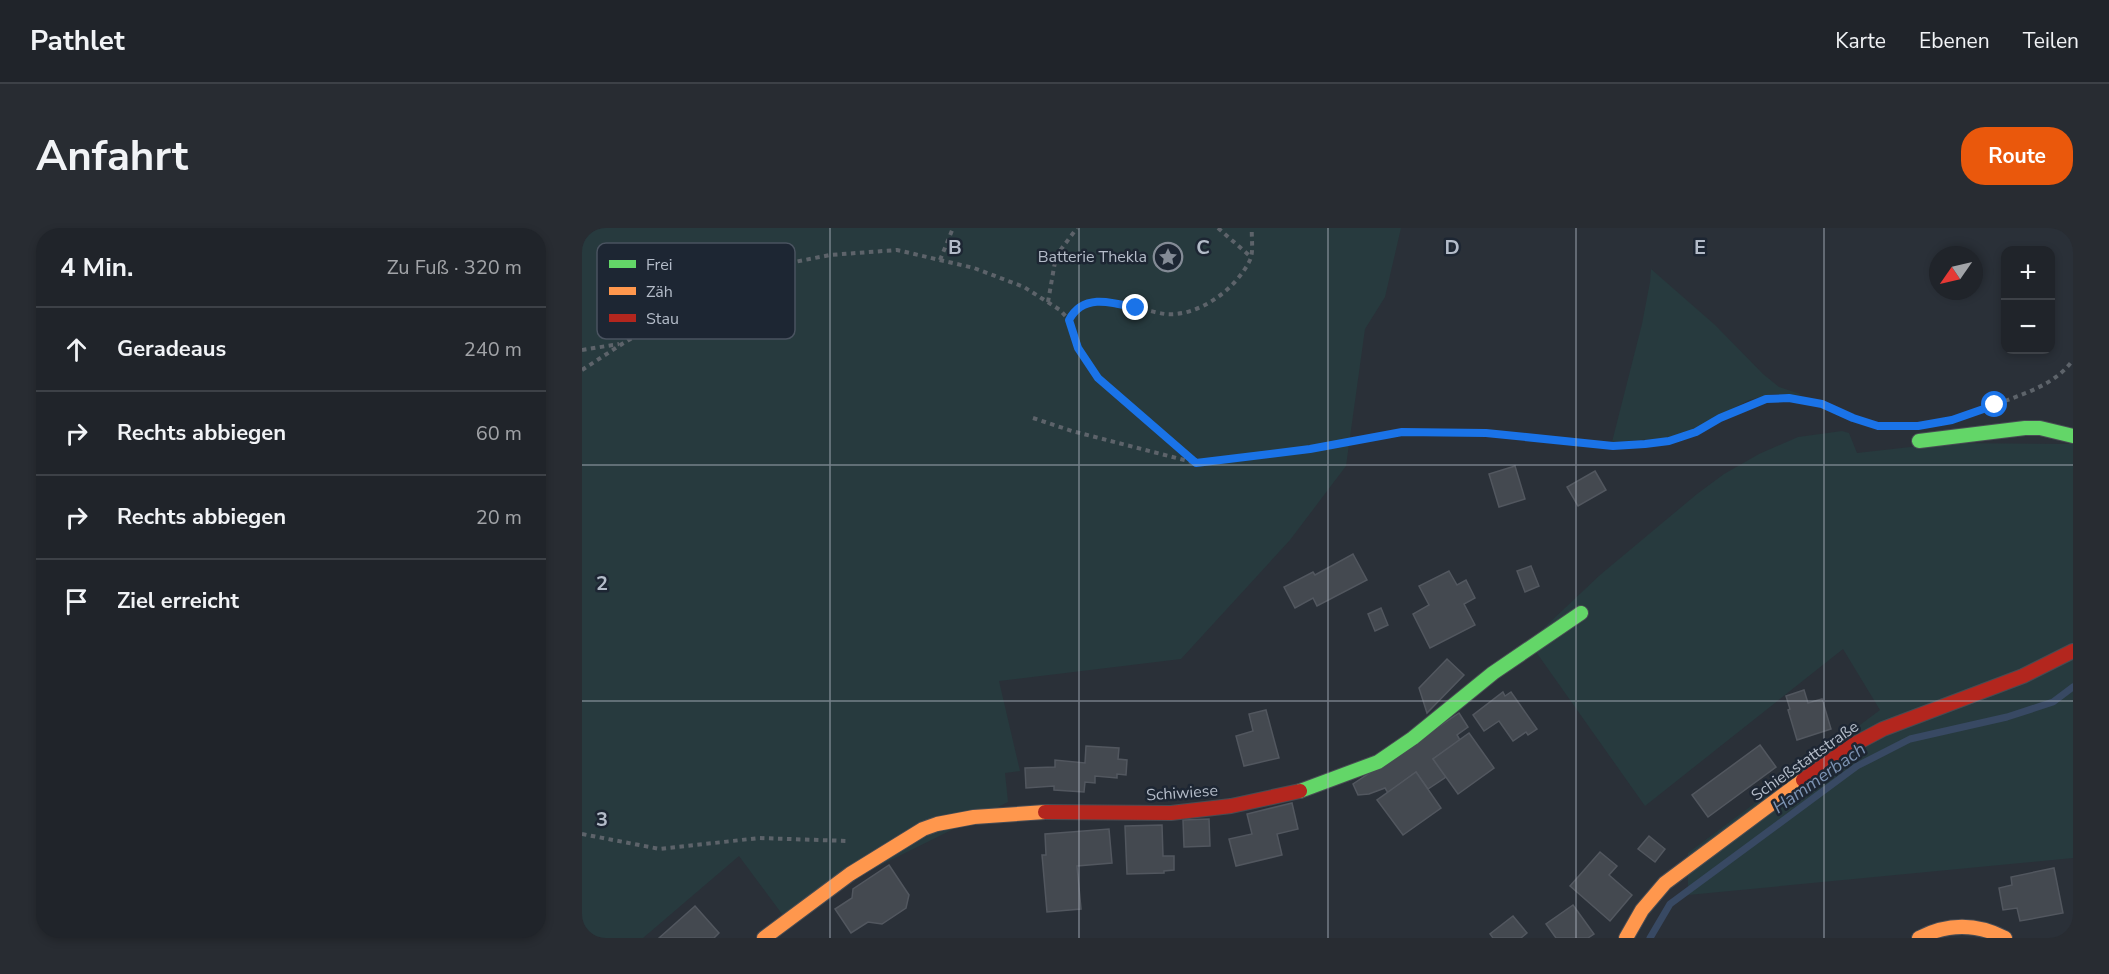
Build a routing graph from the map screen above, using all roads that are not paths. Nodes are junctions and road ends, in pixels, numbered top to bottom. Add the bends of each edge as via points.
1 (2073, 436) edge
2 (1919, 441) dead end
3 (1581, 613) dead end
4 (2073, 651) edge
5 (764, 938) edge
6 (1626, 938) edge
7 (1919, 938) edge
8 (2005, 938) edge

1 - 2 street via 2025,428
3 - 5 street, Schiwiese via 1378,762 1310,788 1231,806 1171,813 1029,812 937,824 910,835 850,874
4 - 6 street, Schießstattstraße via 2023,676 1883,729 1853,745 1665,883 1642,909
7 - 8 street via 1951,927 1988,929

